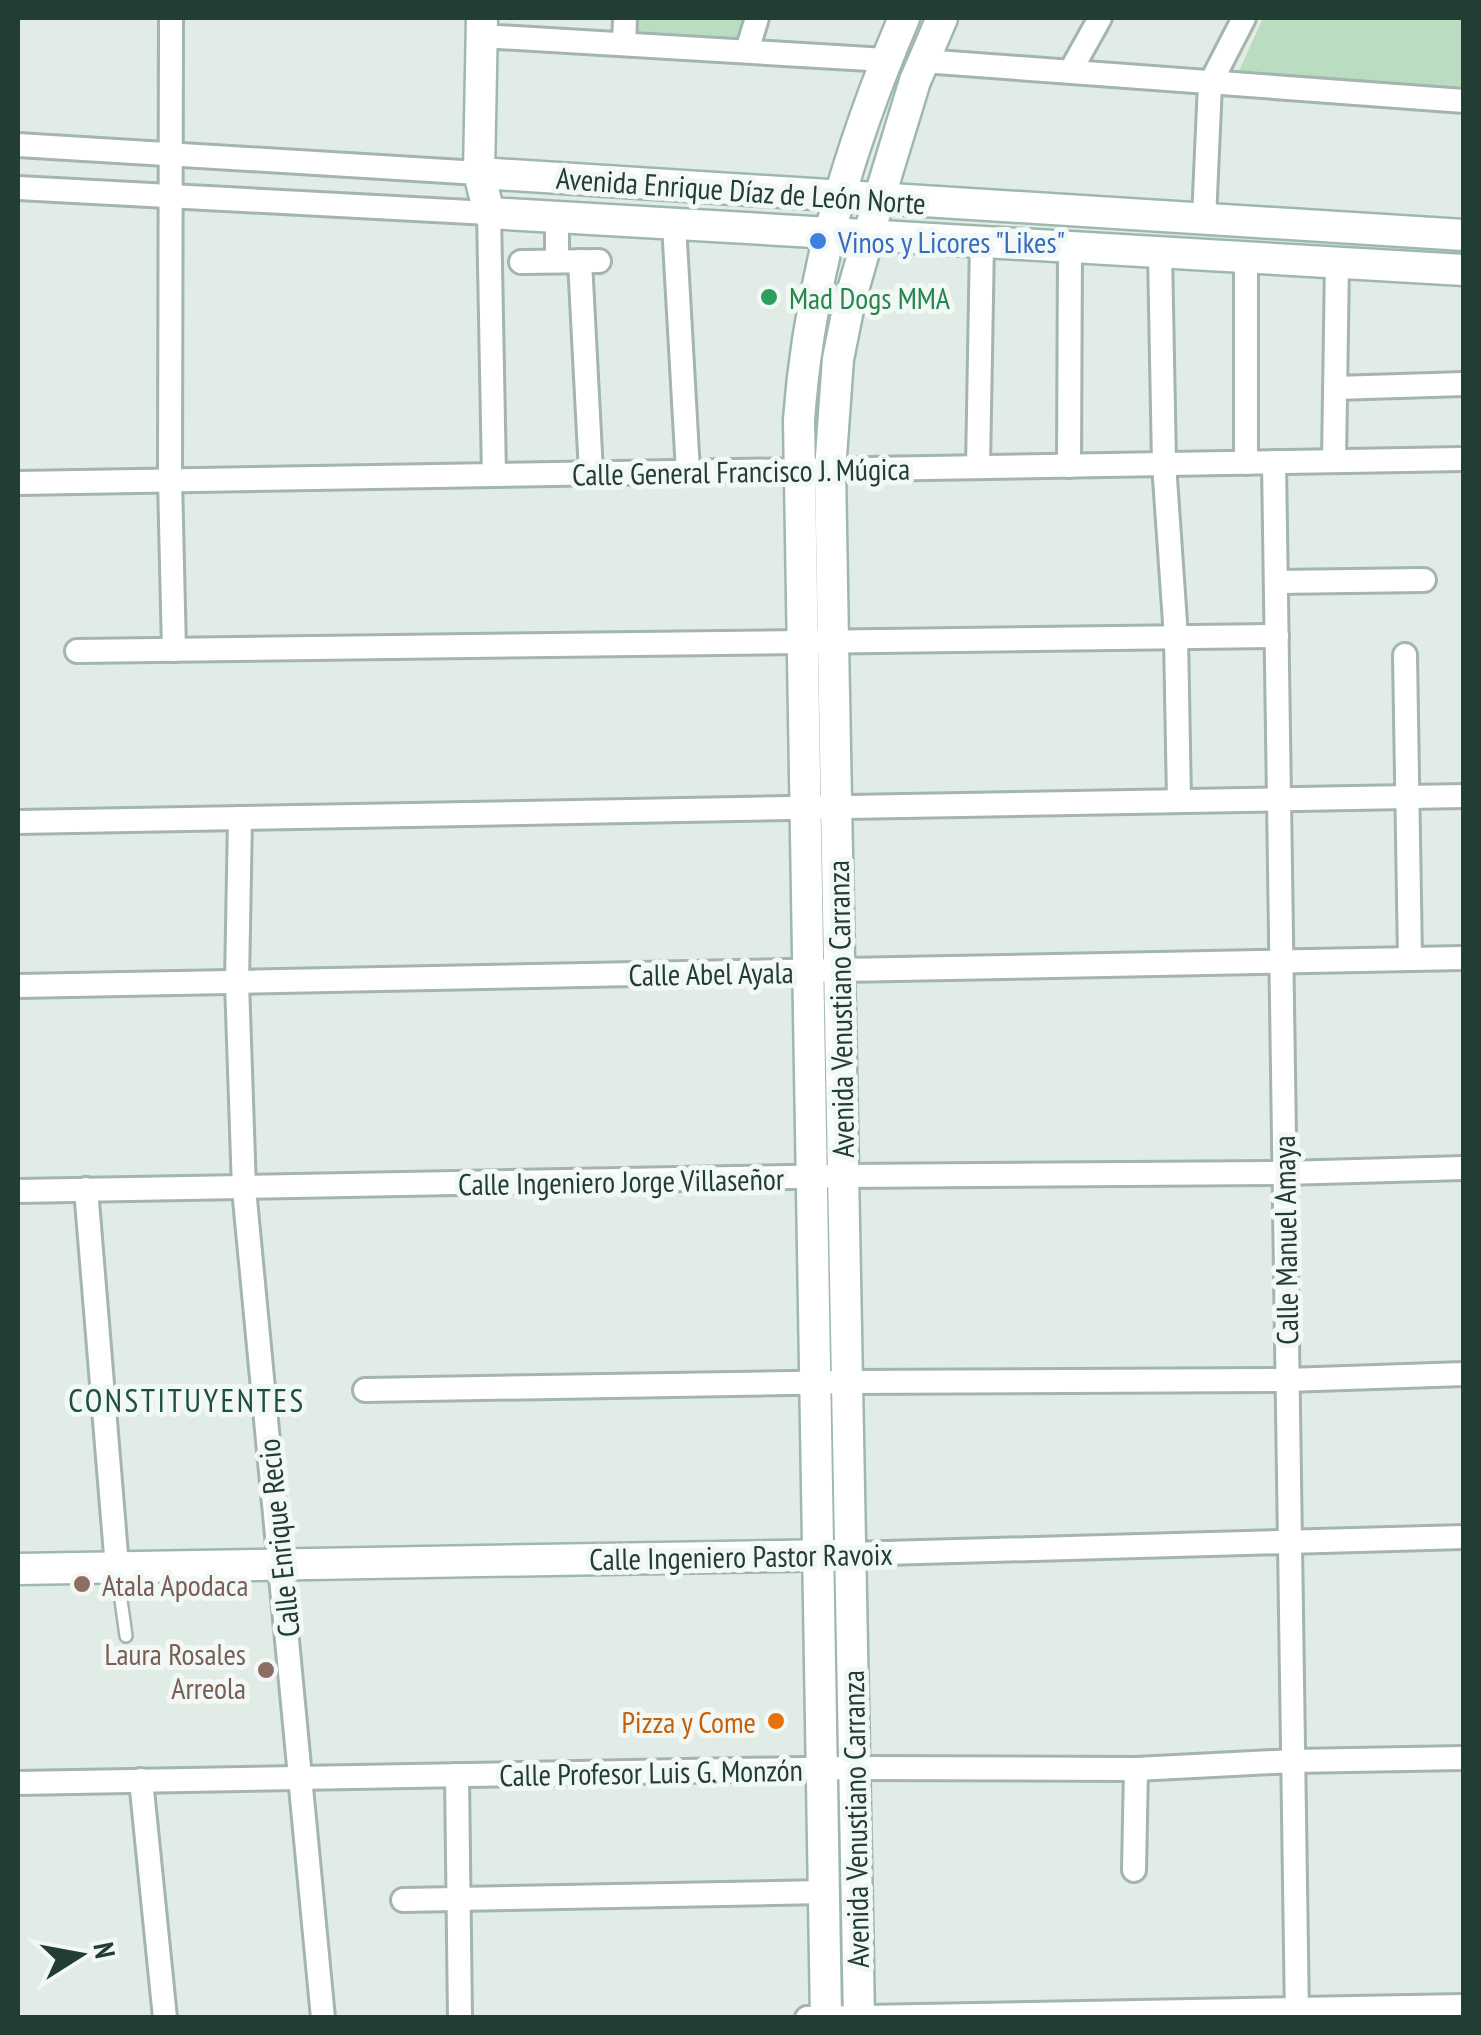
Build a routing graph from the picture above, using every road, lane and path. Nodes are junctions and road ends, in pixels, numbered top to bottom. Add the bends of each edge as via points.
1 (172, 18) edge
2 (625, 18) edge
3 (756, 18) edge
4 (904, 18) edge
5 (942, 18) edge
6 (1100, 18) edge
7 (1244, 18) edge
8 (482, 27) edge
9 (624, 44) junction
10 (747, 52) junction
11 (886, 60) junction
12 (923, 61) junction
13 (1070, 70) junction
14 (1210, 84) junction
15 (1464, 101) edge
16 (18, 145) edge
17 (170, 152) junction
18 (479, 173) junction
19 (18, 188) edge
20 (838, 196) junction
21 (169, 197) junction
22 (878, 199) junction
23 (489, 213) junction
24 (557, 217) junction
25 (1204, 219) junction
26 (674, 224) junction
27 (828, 233) junction
28 (1464, 235) edge
29 (868, 236) junction
30 (982, 242) junction
31 (1070, 247) junction
32 (1160, 252) junction
33 (1246, 257) junction
34 (579, 261) junction
35 (521, 262) dead end
36 (1337, 262) junction
37 (1464, 270) edge
38 (1464, 384) edge
39 (1335, 388) junction
40 (1464, 460) edge
41 (1274, 462) junction
42 (1334, 462) junction
43 (1246, 463) junction
44 (1164, 464) junction
45 (1069, 466) junction
46 (978, 467) junction
47 (815, 470) junction
48 (688, 472) junction
49 (591, 474) junction
50 (494, 475) junction
51 (170, 480) junction
52 (18, 483) edge
53 (1424, 580) dead end
54 (1276, 582) junction
55 (1276, 636) junction
56 (1176, 638) junction
57 (818, 642) junction
58 (174, 650) junction
59 (77, 651) dead end
60 (1405, 655) dead end
61 (1464, 796) edge
62 (1407, 797) junction
63 (1279, 799) junction
64 (1178, 801) junction
65 (822, 807) junction
66 (240, 818) junction
67 (18, 822) edge
68 (1464, 958) edge
69 (1410, 959) junction
70 (1281, 962) junction
71 (824, 970) junction
72 (238, 982) junction
73 (18, 986) edge
74 (1464, 1168) edge
75 (1284, 1173) junction
76 (828, 1177) junction
77 (244, 1188) junction
78 (86, 1189) junction
79 (18, 1191) edge
80 (1464, 1374) edge
81 (1288, 1380) junction
82 (832, 1382) junction
83 (365, 1390) dead end
84 (1464, 1537) edge
85 (1290, 1540) junction
86 (850, 1554) junction
87 (819, 1555) junction
88 (280, 1564) junction
89 (117, 1567) junction
90 (18, 1568) edge
91 (126, 1636) dead end
92 (1464, 1758) edge
93 (1293, 1761) junction
94 (822, 1768) junction
95 (854, 1768) junction
96 (1136, 1769) junction
97 (457, 1775) junction
98 (141, 1780) junction
99 (302, 1780) junction
100 (18, 1783) edge
101 (1134, 1870) dead end
102 (824, 1892) junction
103 (459, 1899) junction
104 (402, 1900) dead end
105 (1464, 2006) edge
106 (1297, 2012) edge
107 (826, 2017) edge
108 (859, 2017) edge
109 (165, 2018) edge
110 (323, 2018) edge
111 (460, 2018) edge
112 (807, 2018) edge

1 - 17 street
2 - 9 street
3 - 10 street
4 - 11 street, Avenida Venustiano Carranza
5 - 12 street, Avenida Venustiano Carranza
6 - 13 street
7 - 14 street
8 - 9 street
8 - 18 street
9 - 10 street
10 - 11 street
11 - 20 street, Avenida Venustiano Carranza
12 - 13 street
12 - 22 street, Avenida Venustiano Carranza
13 - 14 street
14 - 15 street
14 - 25 street
16 - 17 street, Avenida Enrique Díaz de León Norte
17 - 18 street, Avenida Enrique Díaz de León Norte
17 - 21 street
18 - 20 street, Avenida Enrique Díaz de León Norte
18 - 23 street
19 - 21 street, Avenida Enrique Díaz de León Norte
20 - 22 street, Avenida Enrique Díaz de León Norte
20 - 27 street, Avenida Venustiano Carranza
21 - 23 street, Avenida Enrique Díaz de León Norte
21 - 51 street
22 - 25 street, Avenida Enrique Díaz de León Norte
22 - 29 street, Avenida Venustiano Carranza
23 - 24 street, Avenida Enrique Díaz de León Norte
23 - 50 street
24 - 26 street, Avenida Enrique Díaz de León Norte
24 - 34 street
25 - 28 street, Avenida Enrique Díaz de León Norte
26 - 27 street, Avenida Enrique Díaz de León Norte
26 - 48 street
27 - 29 street, Avenida Enrique Díaz de León Norte
27 - 47 street, Avenida Venustiano Carranza via 802,376
29 - 30 street, Avenida Enrique Díaz de León Norte
29 - 47 street, Avenida Venustiano Carranza
30 - 31 street, Avenida Enrique Díaz de León Norte
30 - 46 street
31 - 32 street, Avenida Enrique Díaz de León Norte
31 - 45 street
32 - 33 street, Avenida Enrique Díaz de León Norte
32 - 44 street
33 - 36 street, Avenida Enrique Díaz de León Norte
33 - 43 street
34 - 35 street
34 - 49 street
36 - 37 street, Avenida Enrique Díaz de León Norte
36 - 39 street
38 - 39 street
39 - 42 street
40 - 42 street, Calle General Francisco J. Múgica
41 - 42 street, Calle General Francisco J. Múgica
41 - 43 street, Calle General Francisco J. Múgica
41 - 54 street, Calle Manuel Amaya
43 - 44 street, Calle General Francisco J. Múgica
44 - 45 street, Calle General Francisco J. Múgica
44 - 56 street
45 - 46 street, Calle General Francisco J. Múgica
46 - 47 street, Calle General Francisco J. Múgica
47 - 48 street, Calle General Francisco J. Múgica
47 - 57 street, Avenida Venustiano Carranza
48 - 49 street, Calle General Francisco J. Múgica
49 - 50 street, Calle General Francisco J. Múgica
50 - 51 street, Calle General Francisco J. Múgica
51 - 52 street, Calle General Francisco J. Múgica
51 - 58 street
53 - 54 street
54 - 55 street, Calle Manuel Amaya
55 - 56 street
55 - 63 street, Calle Manuel Amaya
56 - 57 street
56 - 64 street
57 - 58 street
57 - 65 street, Avenida Venustiano Carranza
58 - 59 street
60 - 62 street
61 - 62 street
62 - 63 street
62 - 69 street
63 - 64 street
63 - 70 street, Calle Manuel Amaya
64 - 65 street
65 - 66 street
65 - 71 street, Avenida Venustiano Carranza
66 - 67 street
66 - 72 street, Calle Enrique Recio
68 - 69 street, Calle Abel Ayala
69 - 70 street, Calle Abel Ayala
70 - 71 street, Calle Abel Ayala
70 - 75 street, Calle Manuel Amaya
71 - 72 street, Calle Abel Ayala
71 - 76 street, Avenida Venustiano Carranza
72 - 73 street, Calle Abel Ayala
72 - 77 street, Calle Enrique Recio
74 - 75 street, Calle Ingeniero Jorge Villaseñor
75 - 76 street, Calle Ingeniero Jorge Villaseñor
75 - 81 street, Calle Manuel Amaya
76 - 77 street, Calle Ingeniero Jorge Villaseñor
76 - 82 street, Avenida Venustiano Carranza
77 - 78 street, Calle Ingeniero Jorge Villaseñor
77 - 88 street, Calle Enrique Recio
78 - 79 street, Calle Ingeniero Jorge Villaseñor
78 - 89 street
80 - 81 street
81 - 82 street
81 - 85 street, Calle Manuel Amaya
82 - 83 street
82 - 86 street, Avenida Venustiano Carranza
82 - 87 street, Avenida Venustiano Carranza
84 - 85 street, Calle Ingeniero Pastor Ravoix
85 - 86 street, Calle Ingeniero Pastor Ravoix
85 - 93 street, Calle Manuel Amaya
86 - 87 street, Calle Ingeniero Pastor Ravoix
86 - 95 street, Avenida Venustiano Carranza
87 - 88 street, Calle Ingeniero Pastor Ravoix
87 - 94 street, Avenida Venustiano Carranza
88 - 89 street, Calle Ingeniero Pastor Ravoix
88 - 99 street, Calle Enrique Recio
89 - 90 street, Calle Ingeniero Pastor Ravoix
89 - 91 lane
92 - 93 street, Calle Profesor Luis G. Monzón
93 - 96 street, Calle Profesor Luis G. Monzón
93 - 106 street, Calle Manuel Amaya
94 - 95 street, Calle Profesor Luis G. Monzón
94 - 97 street, Calle Profesor Luis G. Monzón
94 - 102 street, Avenida Venustiano Carranza
95 - 96 street, Calle Profesor Luis G. Monzón
95 - 108 street, Avenida Venustiano Carranza
96 - 101 street
97 - 99 street, Calle Profesor Luis G. Monzón
97 - 103 street
98 - 99 street, Calle Profesor Luis G. Monzón
98 - 100 street, Calle Profesor Luis G. Monzón
98 - 109 street
99 - 110 street, Calle Enrique Recio
102 - 103 street
102 - 107 street, Avenida Venustiano Carranza
103 - 104 street
103 - 111 street
105 - 106 street
106 - 108 street
107 - 108 street
107 - 112 street

